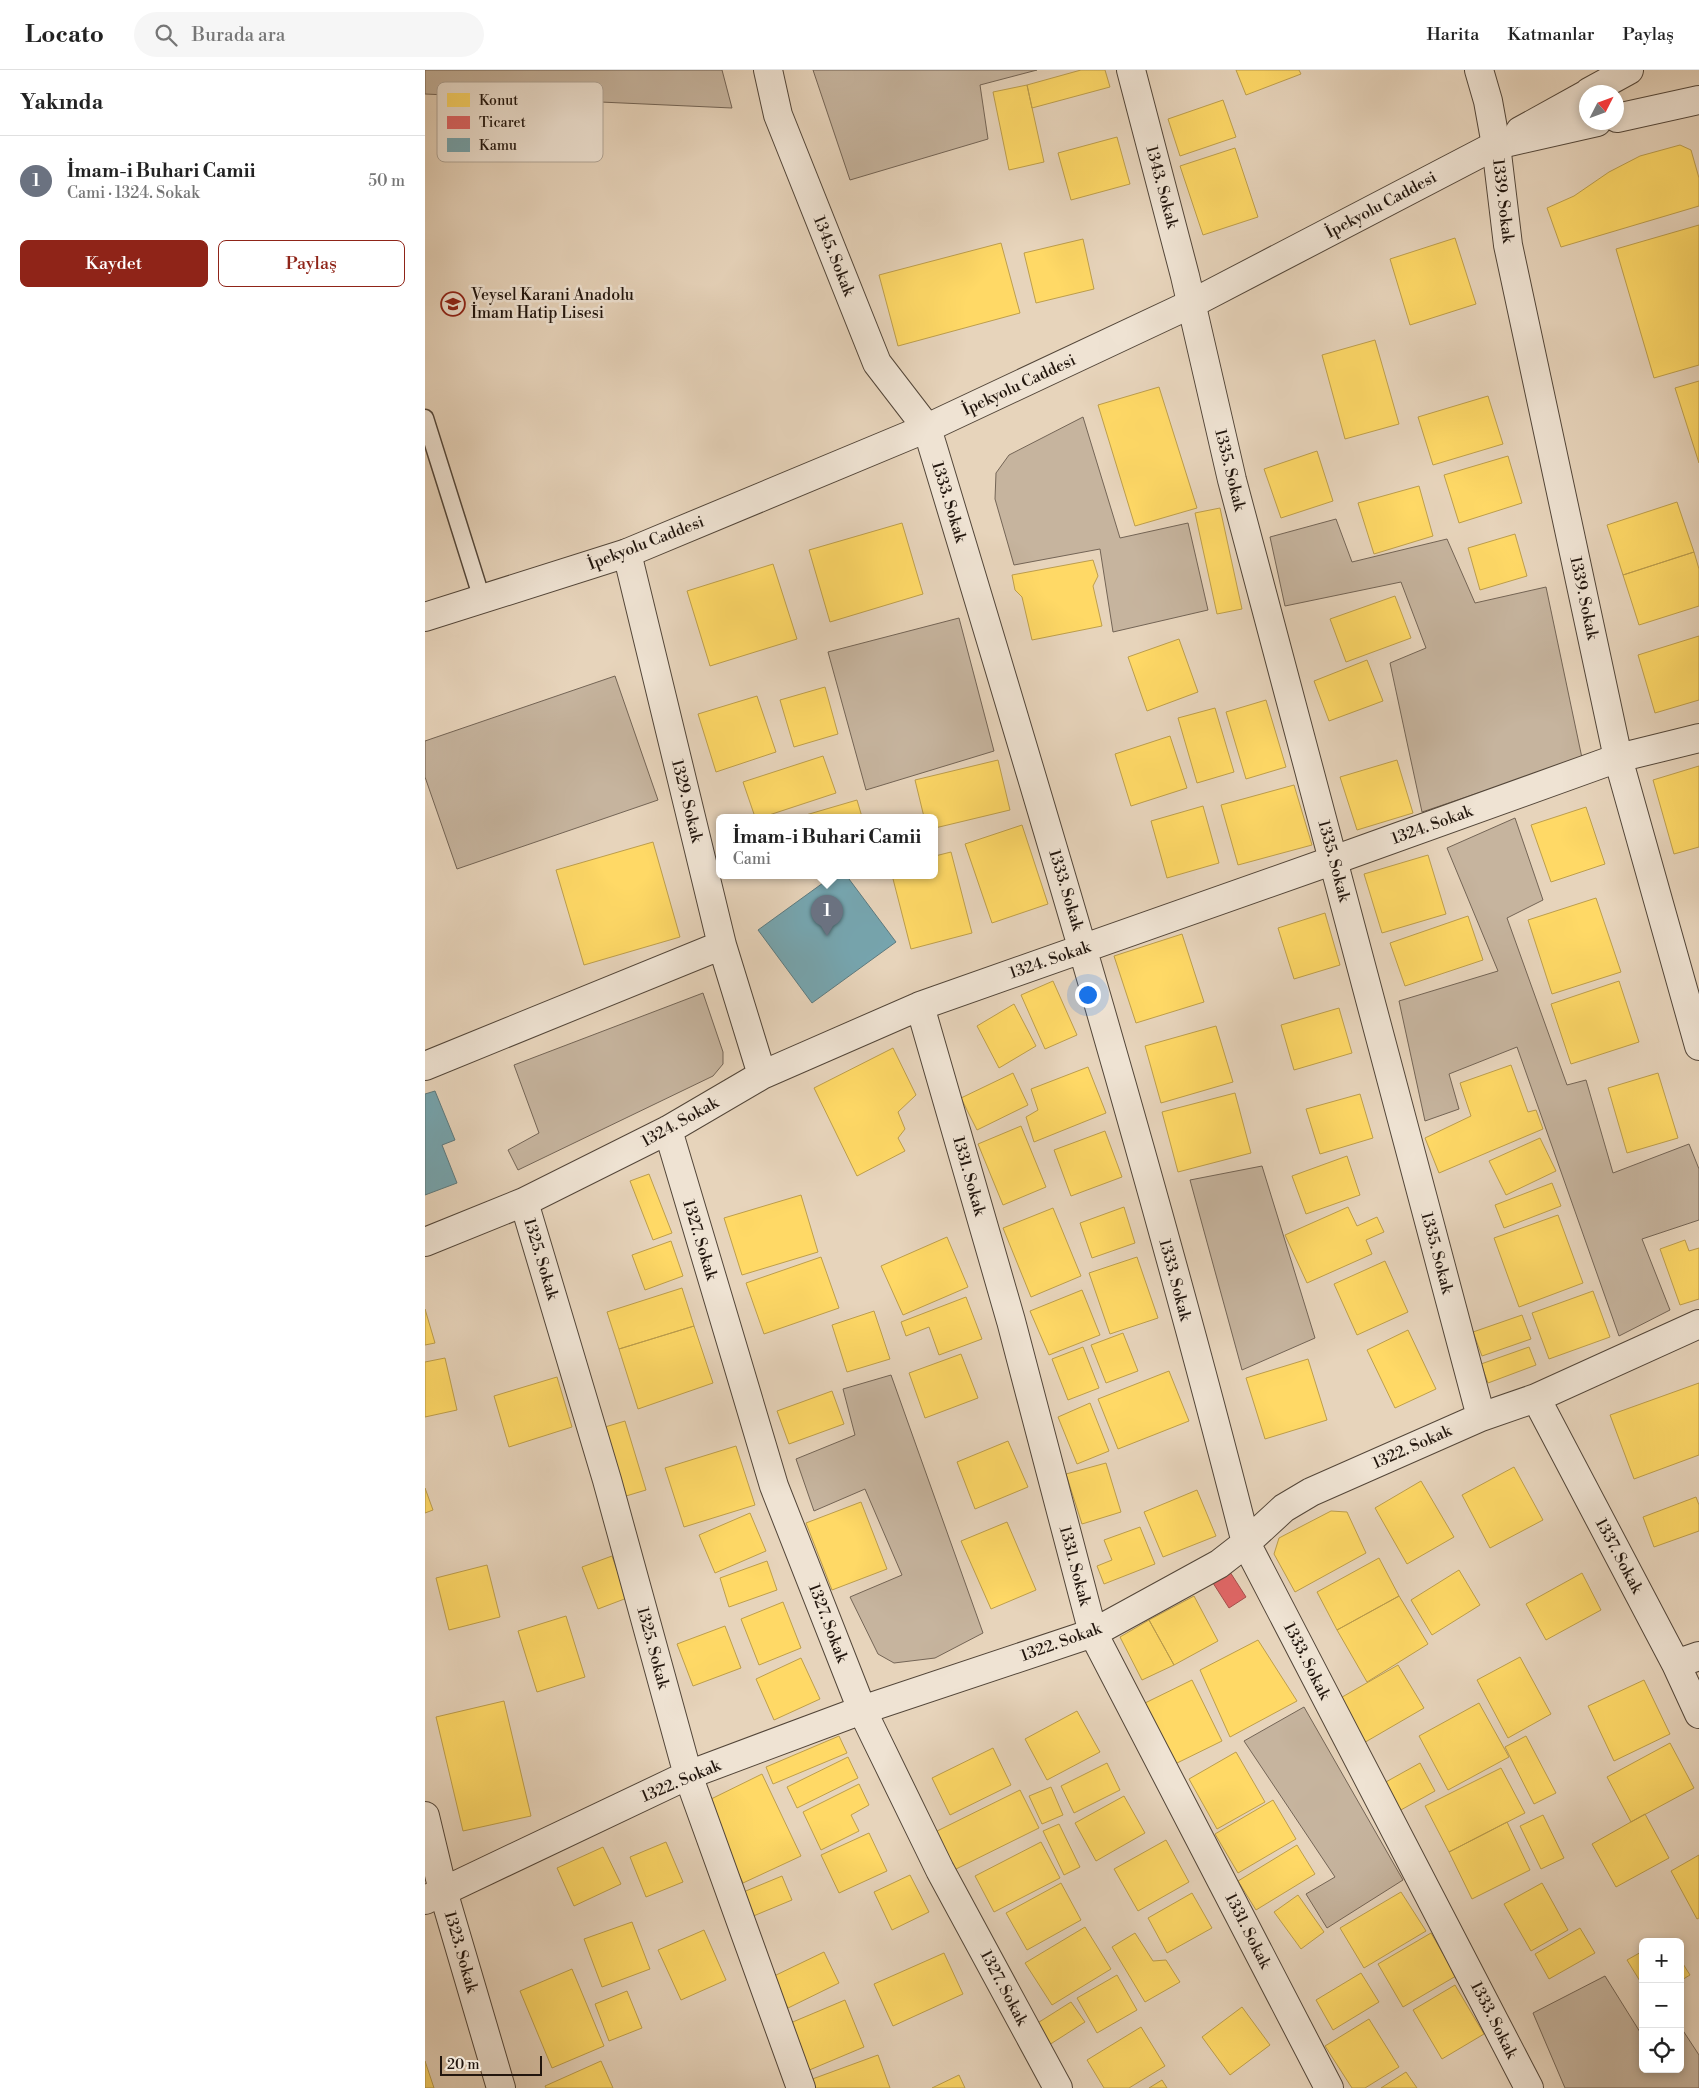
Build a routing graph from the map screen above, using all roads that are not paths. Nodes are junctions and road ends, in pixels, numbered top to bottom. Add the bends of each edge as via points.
1 (768, 70) edge
2 (1131, 70) edge
3 (1479, 70) edge
4 (1629, 70) edge
5 (1602, 85) edge
6 (1579, 98) edge
7 (1699, 100) edge
8 (1624, 116) edge
9 (1579, 126) edge
10 (1496, 145) junction
11 (1191, 304) junction
12 (425, 418) edge
13 (927, 428) junction
14 (627, 553) junction
15 (482, 599) junction
16 (425, 617) edge
17 (1699, 738) edge
18 (1618, 758) junction
19 (1334, 860) junction
20 (722, 945) junction
21 (1084, 949) junction
22 (920, 1006) junction
23 (1699, 1046) edge
24 (425, 1066) edge
25 (762, 1075) junction
26 (668, 1130) junction
27 (524, 1202) junction
28 (425, 1242) edge
29 (1699, 1324) edge
30 (1536, 1398) junction
31 (1481, 1417) junction
32 (1246, 1544) junction
33 (1093, 1633) junction
34 (1688, 1660) edge
35 (862, 1710) junction
36 (1699, 1714) edge
37 (688, 1775) junction
38 (425, 1816) edge
39 (434, 1896) edge
40 (501, 2088) edge
41 (801, 2088) edge
42 (1058, 2088) edge
43 (1329, 2088) edge
44 (1529, 2088) edge

1 - 13 street, 1345. Sokak via 778,115 877,363
2 - 11 street, 1343. Sokak
3 - 10 street, 1339. Sokak
4 - 5 street
6 - 10 street
7 - 8 street
9 - 10 street, İpekyolu Caddesi
10 - 11 street, İpekyolu Caddesi
10 - 18 street, 1339. Sokak via 1508,245
11 - 13 street, İpekyolu Caddesi
11 - 19 street, 1335. Sokak via 1232,480
12 - 15 lane
13 - 14 street, İpekyolu Caddesi
13 - 21 street, 1333. Sokak
14 - 15 street, İpekyolu Caddesi
14 - 20 street, 1329. Sokak
15 - 16 street, İpekyolu Caddesi
17 - 18 street, 1324. Sokak
18 - 19 street, 1324. Sokak
18 - 23 street, 1339. Sokak
19 - 21 street, 1324. Sokak
19 - 31 street, 1335. Sokak
20 - 24 street
20 - 25 street, 1329. Sokak
21 - 22 street, 1324. Sokak
21 - 32 street, 1333. Sokak
22 - 25 street, 1324. Sokak
22 - 33 street, 1331. Sokak via 1011,1320
25 - 26 street, 1324. Sokak
26 - 27 street, 1324. Sokak
26 - 35 street, 1327. Sokak via 774,1486
27 - 28 street, 1324. Sokak
27 - 37 street, 1325. Sokak via 607,1480
29 - 30 street, 1322. Sokak
30 - 31 street, 1322. Sokak
30 - 34 street, 1337. Sokak
31 - 32 street, 1322. Sokak via 1311,1492 1284,1508
32 - 33 street, 1322. Sokak via 1219,1564
32 - 44 street, 1333. Sokak
33 - 35 street, 1322. Sokak
33 - 43 street, 1331. Sokak
34 - 36 street, 1337. Sokak
35 - 37 street, 1322. Sokak
35 - 42 street, 1327. Sokak via 940,1870
37 - 39 street, 1322. Sokak
37 - 41 street, 1325. Sokak
38 - 39 street, 1323. Sokak
39 - 40 street, 1323. Sokak

